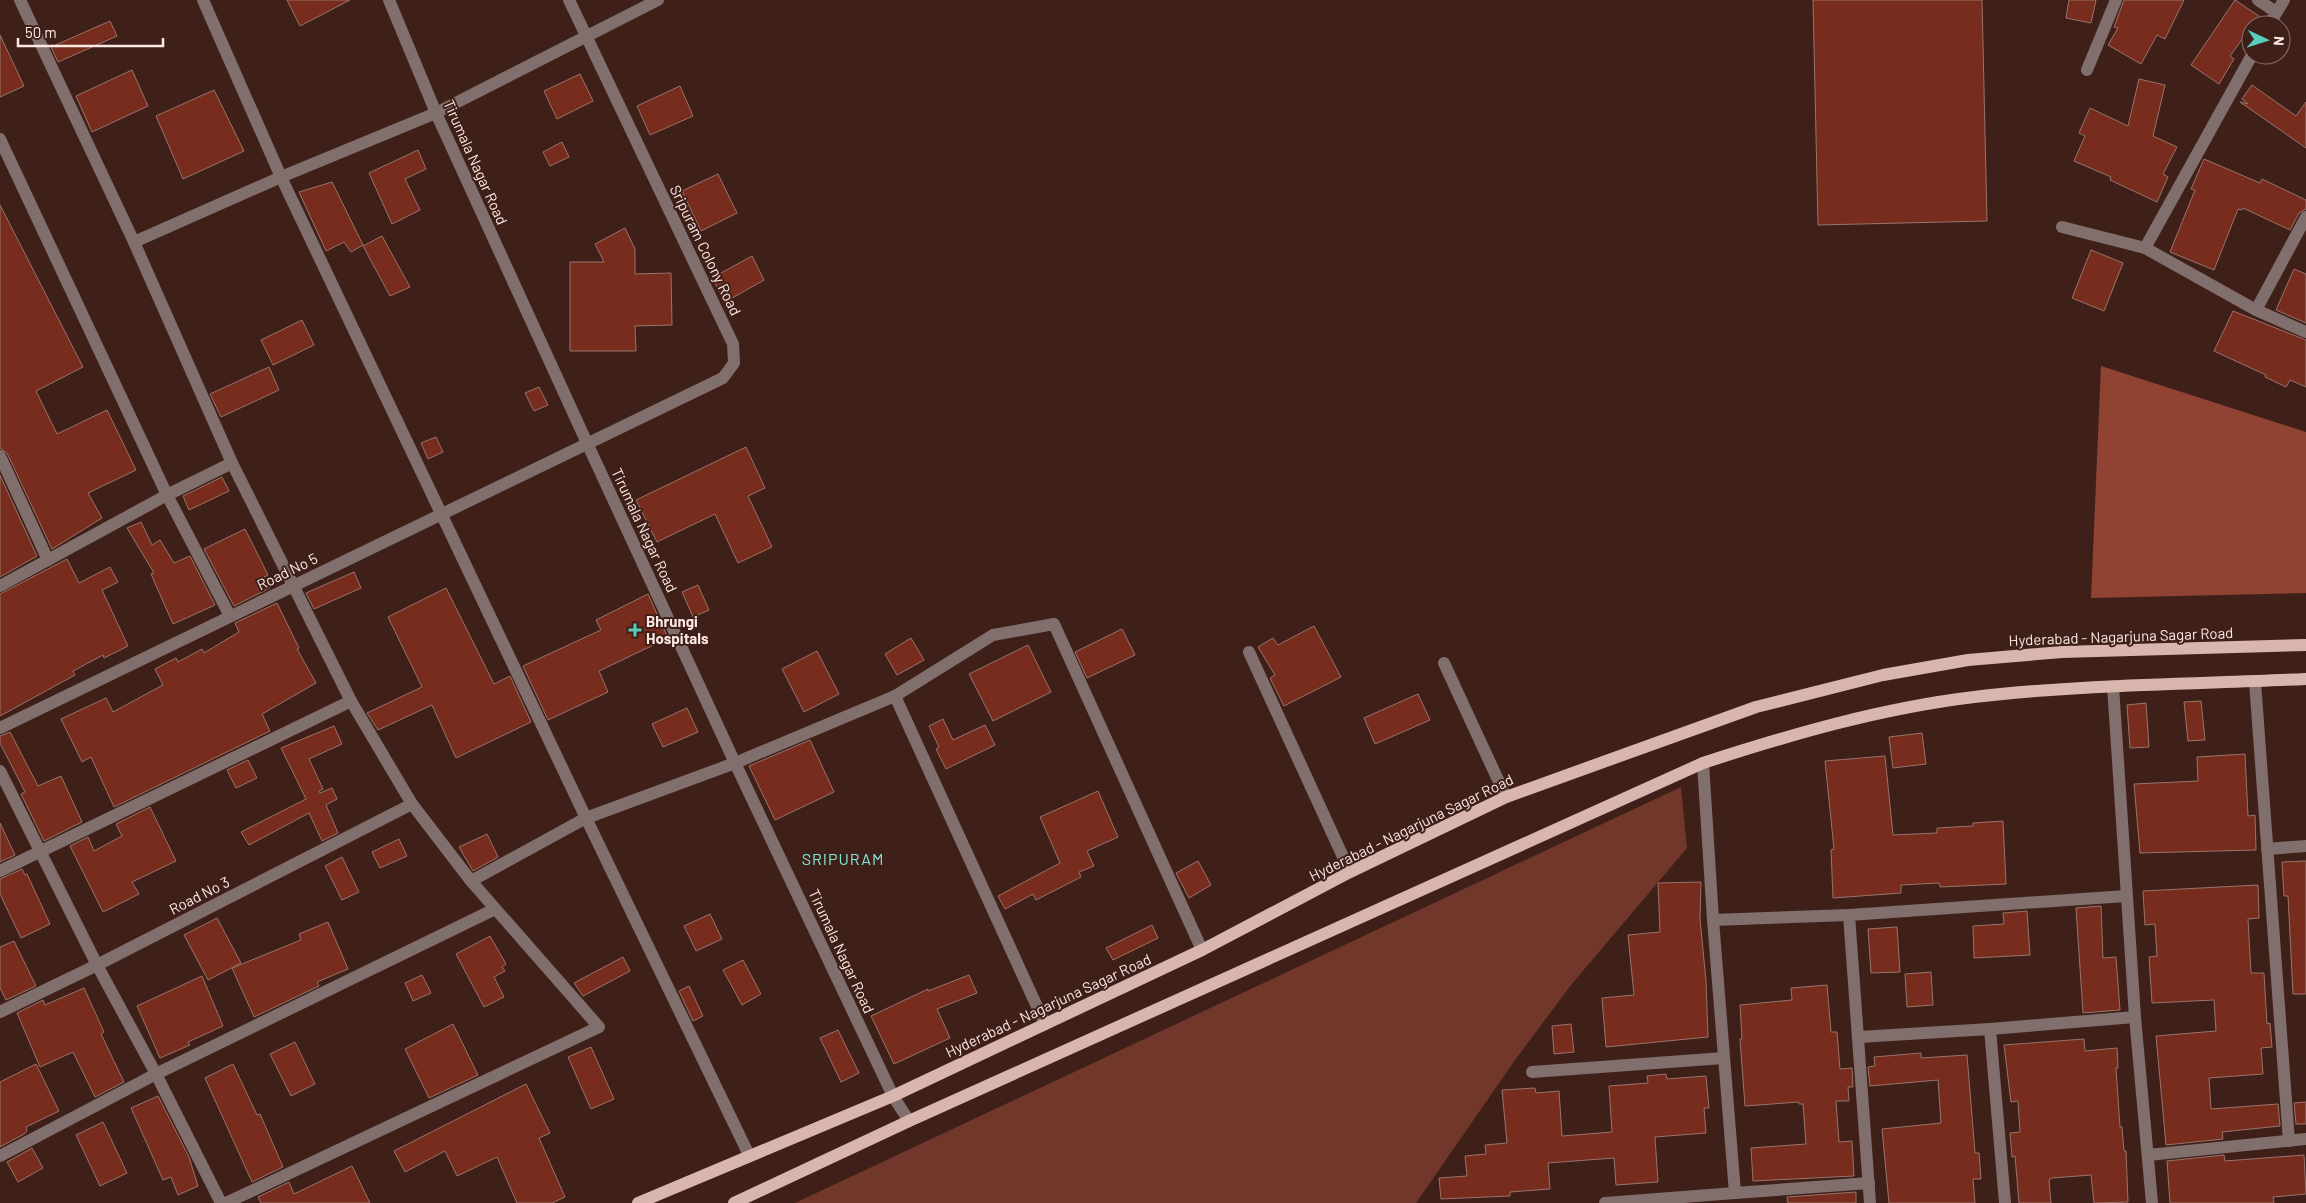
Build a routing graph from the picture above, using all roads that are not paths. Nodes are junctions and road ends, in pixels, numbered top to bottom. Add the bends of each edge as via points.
1 (20, 0) edge
2 (203, 0) edge
3 (389, 0) edge
4 (569, 0) edge
5 (658, 0) edge
6 (2116, 0) edge
7 (2258, 0) edge
8 (2284, 0) edge
9 (2276, 12) junction
10 (2274, 15) edge
11 (586, 37) junction
12 (2246, 65) edge
13 (2087, 70) dead end
14 (436, 113) junction
15 (0, 139) edge
16 (281, 177) junction
17 (2306, 217) edge
18 (2062, 227) dead end
19 (134, 242) junction
20 (2145, 248) junction
21 (2256, 310) junction
22 (2306, 332) edge
23 (588, 443) junction
24 (0, 456) edge
25 (232, 462) junction
26 (167, 495) junction
27 (441, 514) junction
28 (48, 560) junction
29 (0, 586) edge
30 (292, 586) junction
31 (230, 616) junction
32 (2306, 645) edge
33 (1249, 652) dead end
34 (1444, 663) dead end
35 (2306, 679) edge
36 (2255, 682) junction
37 (2113, 686) junction
38 (895, 696) junction
39 (351, 701) junction
40 (0, 728) edge
41 (735, 763) junction
42 (1703, 763) junction
43 (0, 772) edge
44 (1506, 797) junction
45 (412, 804) junction
46 (586, 818) junction
47 (2306, 846) edge
48 (2267, 849) junction
49 (41, 852) junction
50 (0, 871) edge
51 (1350, 872) junction
52 (471, 881) junction
53 (2126, 896) junction
54 (495, 908) junction
55 (1849, 914) junction
56 (1713, 920) junction
57 (1202, 950) junction
58 (97, 965) junction
59 (0, 1012) edge
60 (2135, 1017) junction
61 (1045, 1024) junction
62 (1990, 1029) junction
63 (1859, 1037) junction
64 (1724, 1058) junction
65 (1532, 1072) dead end
66 (156, 1074) junction
67 (893, 1096) junction
68 (909, 1121) junction
69 (2306, 1140) edge
70 (2289, 1141) junction
71 (2148, 1155) junction
72 (0, 1156) edge
73 (749, 1156) junction
74 (1869, 1183) junction
75 (1735, 1193) junction
76 (221, 1203) edge
77 (226, 1203) edge
78 (638, 1203) edge
79 (734, 1203) edge
80 (1605, 1203) edge
81 (1870, 1203) edge
82 (2006, 1203) edge
83 (2152, 1203) edge

1 - 19 street
2 - 16 street
3 - 14 street, Tirumala Nagar Road
4 - 11 street, Sripuram Colony Road
5 - 11 street
6 - 13 street
7 - 9 street
8 - 9 street
9 - 10 street
11 - 14 street
11 - 23 street, Sripuram Colony Road via 732,344 734,363 723,378
12 - 20 street
14 - 16 street
14 - 23 street, Tirumala Nagar Road
15 - 26 street
16 - 19 street
16 - 27 street
17 - 21 street
18 - 20 street
19 - 25 street
20 - 21 street
21 - 22 street
23 - 27 street, Road No 5
23 - 41 street, Tirumala Nagar Road
24 - 28 street
25 - 26 street
25 - 30 street
26 - 28 street
26 - 31 street
27 - 30 street, Road No 5
27 - 46 street
28 - 29 street
30 - 31 street, Road No 5
30 - 39 street
31 - 40 street, Road No 5
32 - 44 main road, Hyderabad - Nagarjuna Sagar Road via 2062,652 1968,660 1883,675 1756,707
33 - 51 street
34 - 44 street
35 - 36 main road
36 - 37 main road
36 - 48 street
37 - 42 main road via 1973,697 1890,711 1796,733
37 - 53 street
38 - 41 street
38 - 57 street via 993,634 1054,624
38 - 61 street
39 - 45 street
39 - 49 street
41 - 46 street
41 - 67 street, Tirumala Nagar Road
42 - 56 street
42 - 68 main road
43 - 49 street
44 - 51 main road, Hyderabad - Nagarjuna Sagar Road
45 - 52 street
45 - 58 street, Road No 3
46 - 52 street
46 - 73 street
47 - 48 street
48 - 70 street
49 - 50 street
49 - 58 street
51 - 57 main road, Hyderabad - Nagarjuna Sagar Road
52 - 54 street
53 - 55 street
53 - 60 street
54 - 66 street
54 - 77 street via 599,1028
55 - 56 street
55 - 63 street
56 - 64 street
57 - 61 main road, Hyderabad - Nagarjuna Sagar Road
58 - 59 street, Road No 3
58 - 66 street
60 - 62 street
60 - 71 street
61 - 67 main road, Hyderabad - Nagarjuna Sagar Road
62 - 63 street
62 - 82 street
63 - 74 street
64 - 65 street
64 - 75 street
66 - 72 street
66 - 76 street
67 - 68 street, Tirumala Nagar Road
67 - 73 main road, Hyderabad - Nagarjuna Sagar Road
68 - 79 main road
69 - 70 street
70 - 71 street
71 - 83 street
73 - 78 main road, Hyderabad - Nagarjuna Sagar Road
74 - 75 street
74 - 81 street
75 - 80 street

